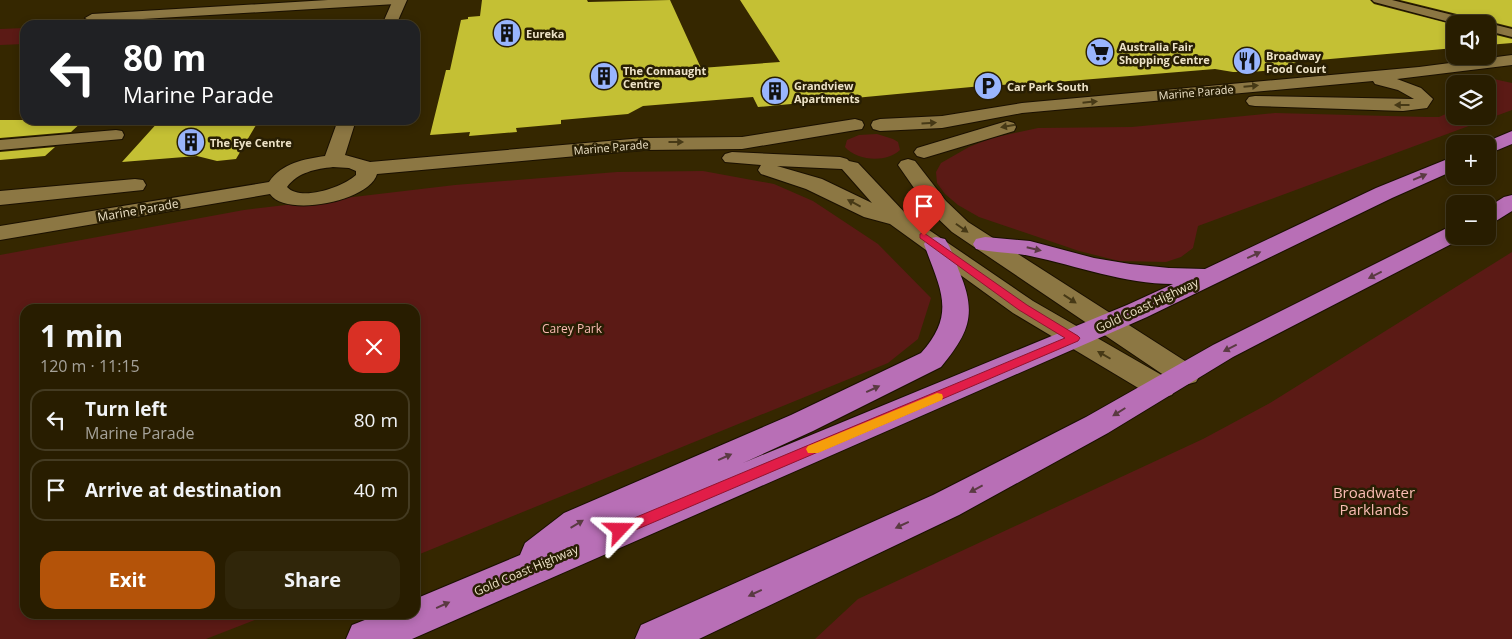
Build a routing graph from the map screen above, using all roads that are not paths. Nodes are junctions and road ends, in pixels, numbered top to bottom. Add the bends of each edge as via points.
1 (396, 0) edge
2 (400, 0) edge
3 (1378, 0) edge
4 (1446, 17) edge
5 (92, 18) dead end
6 (391, 20) edge
7 (1496, 23) edge
8 (1496, 25) edge
9 (1512, 25) edge
10 (1512, 33) edge
11 (1512, 60) edge
12 (1426, 71) junction
13 (1503, 74) edge
14 (1365, 76) junction
15 (1404, 86) junction
16 (1249, 100) junction
17 (345, 125) edge
18 (855, 125) junction
19 (880, 125) junction
20 (116, 135) dead end
21 (1512, 137) edge
22 (1496, 144) edge
23 (0, 145) edge
24 (706, 158) junction
25 (333, 161) junction
26 (900, 164) junction
27 (846, 165) junction
28 (1446, 166) edge
29 (364, 176) junction
30 (135, 185) dead end
31 (276, 187) junction
32 (0, 198) edge
33 (1512, 202) edge
34 (1496, 211) edge
35 (899, 220) junction
36 (0, 233) edge
37 (1446, 238) edge
38 (936, 244) junction
39 (985, 244) junction
40 (1210, 276) junction
41 (1109, 323) junction
42 (1074, 338) junction
43 (1173, 381) junction
44 (511, 576) junction
45 (420, 616) edge
46 (412, 619) edge
47 (366, 639) edge
48 (656, 639) edge

1 - 5 street
2 - 6 street
3 - 4 lane
7 - 9 lane
8 - 10 lane
11 - 12 street, Marine Parade
12 - 13 street via 1466,70
12 - 14 street, Marine Parade
13 - 15 street, Marine Parade
14 - 15 street
19 -> 14 street, Marine Parade via 942,122 1022,108
15 - 16 street, Marine Parade
15 -> 16 street via 1424,99 1421,104
16 -> 26 street, Marine Parade via 1059,118 998,128
17 - 25 street
18 - 19 street
18 - 27 street via 830,132 820,144 828,157
29 -> 18 street, Marine Parade via 643,144 742,143
19 - 26 street via 907,132 923,145
20 - 23 lane
21 - 22 highway
24 - 27 street, Marine Parade
24 - 29 street, Marine Parade via 599,159
35 -> 24 street via 872,212 814,184 787,175
25 - 29 street via 361,164
25 - 31 street via 296,170 279,180
26 - 27 street, Marine Parade
26 -> 39 street via 943,214
27 - 35 street
40 -> 28 highway, Gold Coast Highway
29 - 31 street via 340,194 316,199 283,196
30 - 32 street
31 - 36 street, Marine Parade
33 - 34 highway
35 - 38 street
37 -> 43 highway
38 - 42 street via 1023,307
44 -> 38 highway via 577,523 931,360 946,345 957,320 955,294
39 -> 40 highway via 1030,248 1130,272
39 -> 41 street
40 - 41 highway, Gold Coast Highway
41 - 42 highway, Gold Coast Highway
41 - 43 street
43 -> 42 street
42 - 44 highway, Gold Coast Highway
43 -> 48 highway via 946,505
45 -> 44 highway, Gold Coast Highway
47 -> 46 highway, Gold Coast Highway

